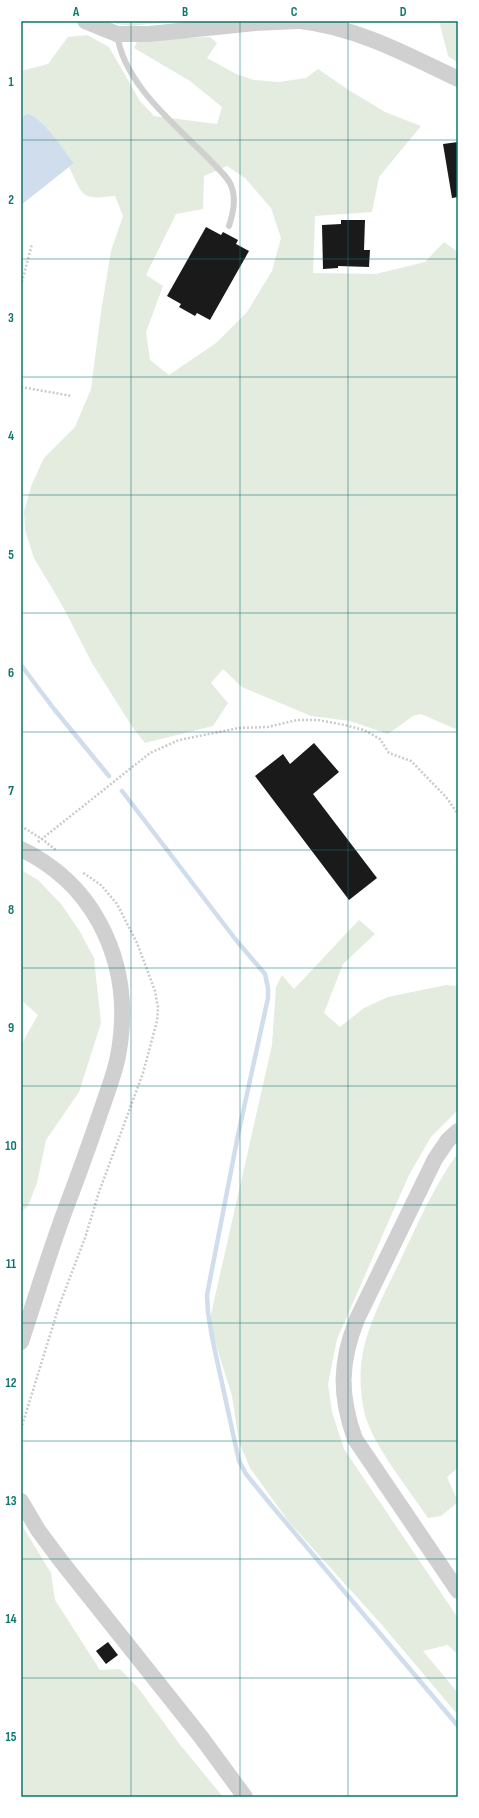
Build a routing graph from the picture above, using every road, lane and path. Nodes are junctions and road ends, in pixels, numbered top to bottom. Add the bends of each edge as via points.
1 (85, 21) edge
2 (297, 21) edge
3 (300, 21) edge
4 (117, 34) junction
5 (458, 79) edge
6 (229, 226) dead end
7 (32, 244) dead end
8 (21, 286) edge
9 (21, 387) edge
10 (72, 396) dead end
11 (458, 814) edge
12 (21, 826) edge
13 (42, 839) junction
14 (24, 850) edge
15 (458, 1131) edge
16 (21, 1342) edge
17 (21, 1501) edge
18 (458, 1591) edge
19 (245, 1797) edge

1 - 4 street
2 - 4 street via 148,34
3 - 5 street via 348,30
4 - 6 lane via 124,57 139,85 163,115 208,158 232,187 234,205
7 - 8 path
9 - 10 path
11 - 13 path via 446,797 411,761 389,753 380,739 364,730 345,725 318,720 297,720 268,727 239,728 179,740 150,752
12 - 13 path
13 - 14 path
14 - 16 street via 66,878 93,911 119,970 123,1015 118,1057 111,1081
15 - 18 street via 448,1140 435,1159 357,1319 345,1357 343,1384 348,1420 355,1439
17 - 19 street via 60,1561 201,1736

